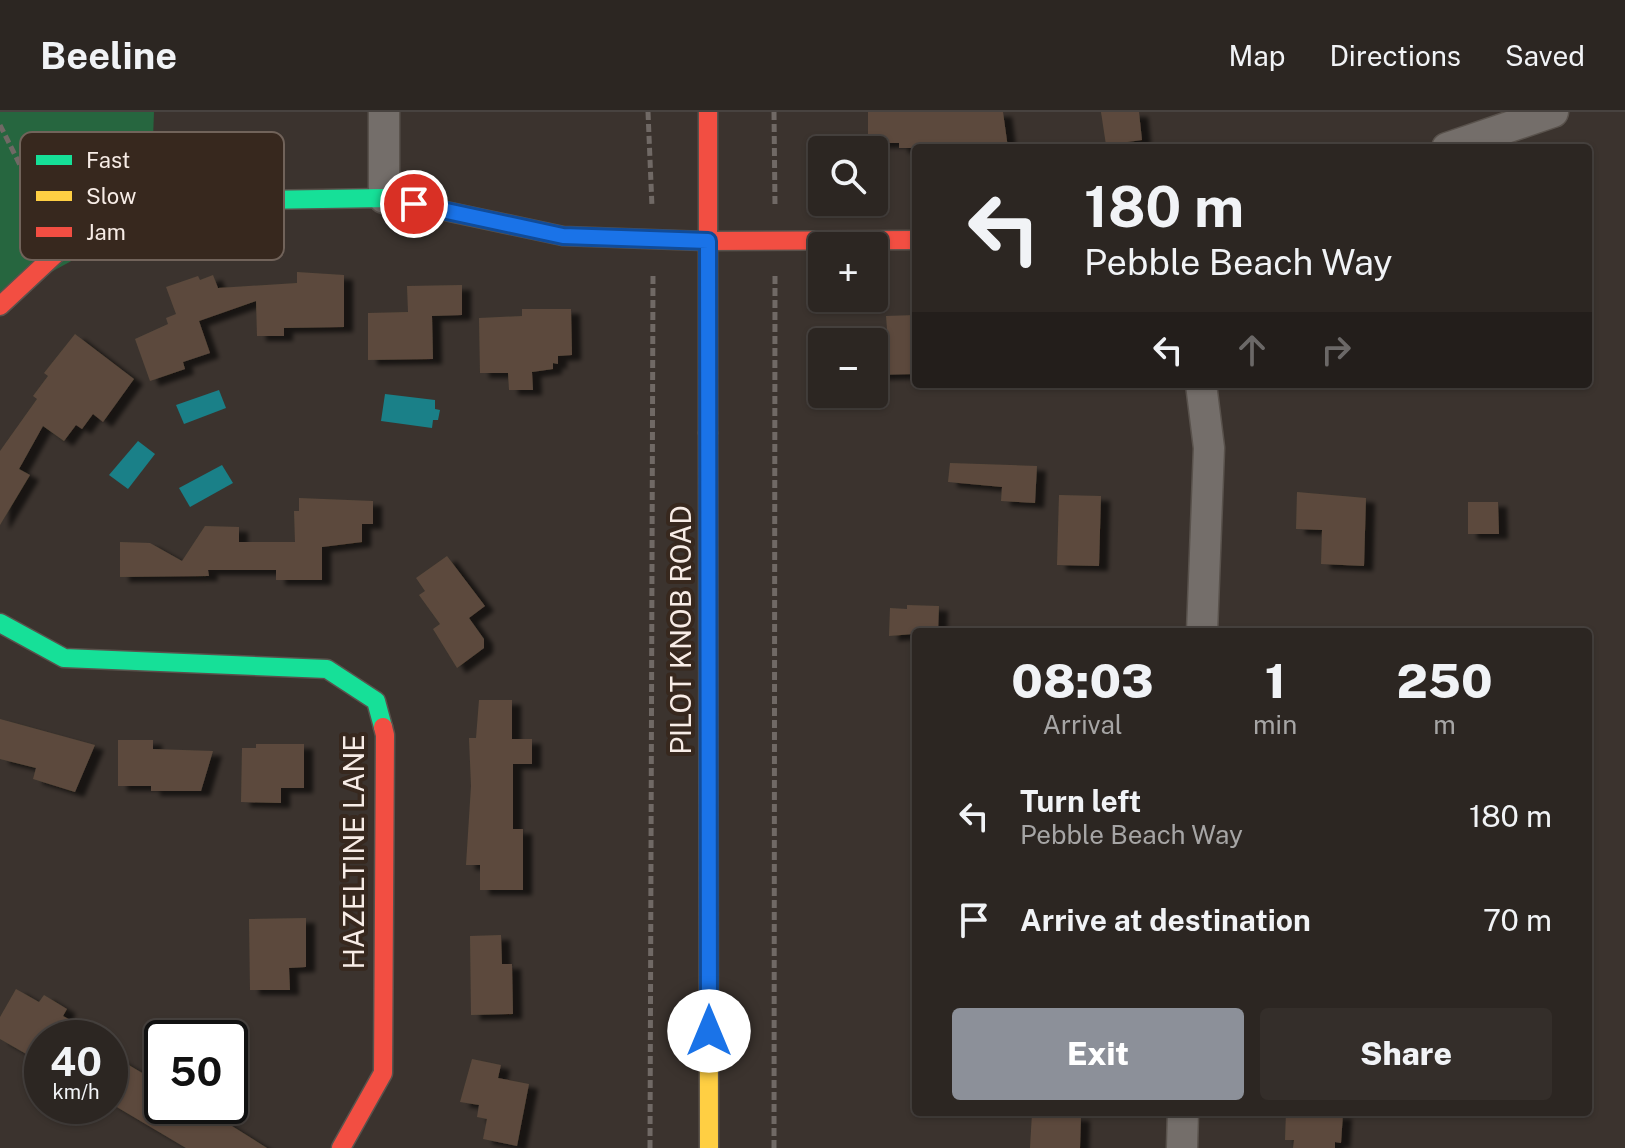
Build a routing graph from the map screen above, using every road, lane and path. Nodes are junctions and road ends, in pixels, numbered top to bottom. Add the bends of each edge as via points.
1 (384, 112) edge
2 (648, 112) edge
3 (708, 112) edge
4 (774, 112) edge
5 (1553, 112) edge
6 (0, 125) edge
7 (1459, 144) edge
8 (20, 165) edge
9 (384, 198) junction
10 (284, 200) edge
11 (653, 239) junction
12 (775, 240) junction
13 (912, 240) edge
14 (708, 241) junction
15 (49, 260) edge
16 (0, 306) edge
17 (1202, 388) edge
18 (0, 623) edge
19 (1202, 628) edge
20 (1183, 1116) edge
21 (341, 1148) edge
22 (650, 1148) edge
23 (709, 1148) edge
24 (774, 1148) edge
25 (1182, 1148) edge

1 - 9 street
2 - 11 path
3 - 14 street, PILOT KNOB ROAD
4 - 12 path
5 - 7 street
6 - 8 path
9 - 10 street
9 - 11 street via 563,236
11 - 14 street
11 - 22 path
12 - 13 street
12 - 14 street
12 - 24 path
14 - 23 street, PILOT KNOB ROAD
15 - 16 street
17 - 19 street via 1209,448
18 - 21 street, HAZELTINE LANE via 64,658 327,669 376,701 385,735 383,1073
20 - 25 street

